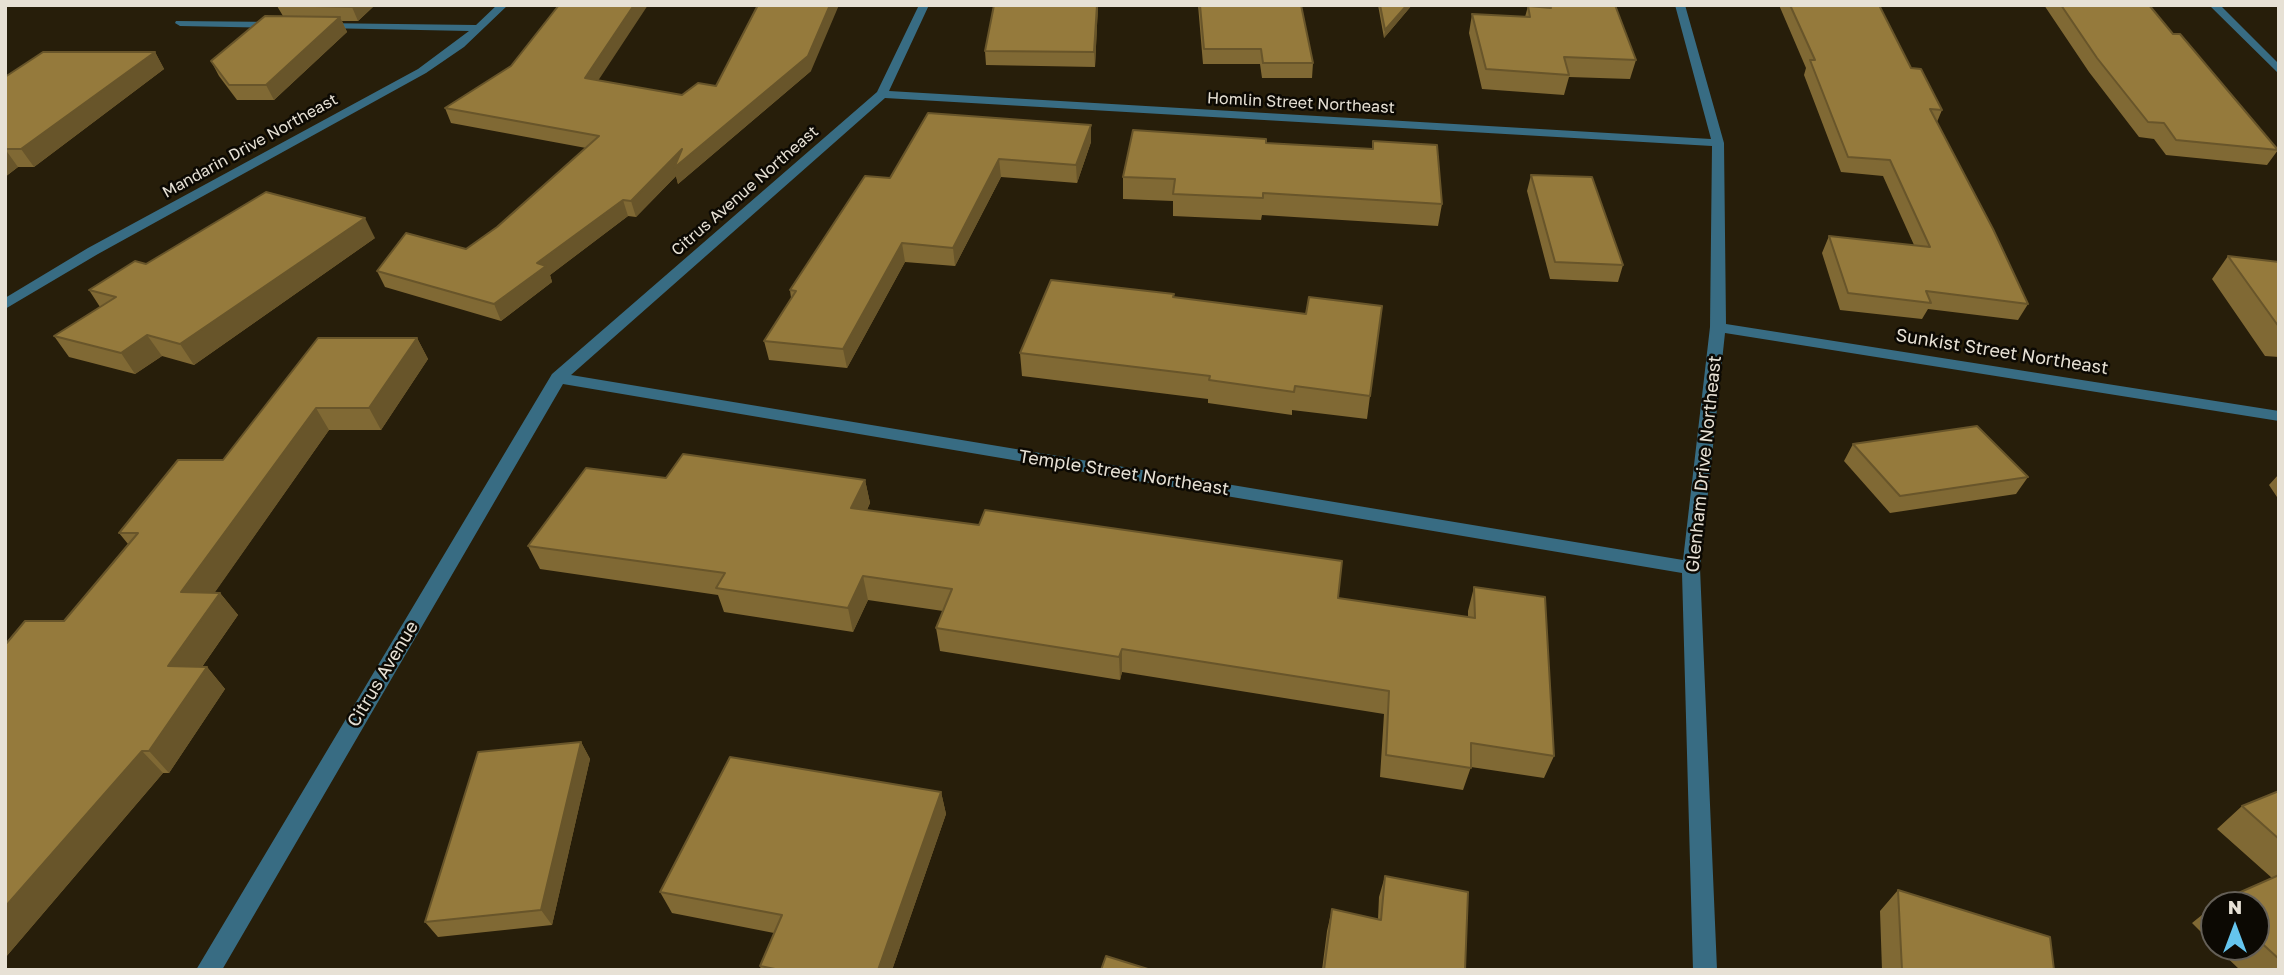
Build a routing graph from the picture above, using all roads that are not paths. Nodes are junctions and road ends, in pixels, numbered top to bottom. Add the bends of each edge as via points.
1 (503, 5) edge
2 (924, 5) edge
3 (1680, 5) edge
4 (2214, 5) edge
5 (180, 23) dead end
6 (289, 25) edge
7 (316, 25) edge
8 (479, 28) junction
9 (2279, 71) edge
10 (882, 94) junction
11 (1718, 143) junction
12 (5, 305) edge
13 (1718, 327) junction
14 (558, 378) junction
15 (2279, 416) edge
16 (1691, 568) junction
17 (208, 970) edge
18 (1705, 970) edge

1 - 8 street, Mandarin Drive Northeast
2 - 10 street, Citrus Avenue Northeast
3 - 11 street, Glenham Drive Northeast
4 - 9 street
5 - 6 street
7 - 8 street
8 - 12 street, Mandarin Drive Northeast via 422,71 82,257
10 - 11 street, Homlin Street Northeast
10 - 14 street, Citrus Avenue Northeast
11 - 13 street, Glenham Drive Northeast
13 - 15 street, Sunkist Street Northeast
13 - 16 street, Glenham Drive Northeast
14 - 16 street, Temple Street Northeast
14 - 17 street, Citrus Avenue
16 - 18 street, Glenham Drive Northeast

